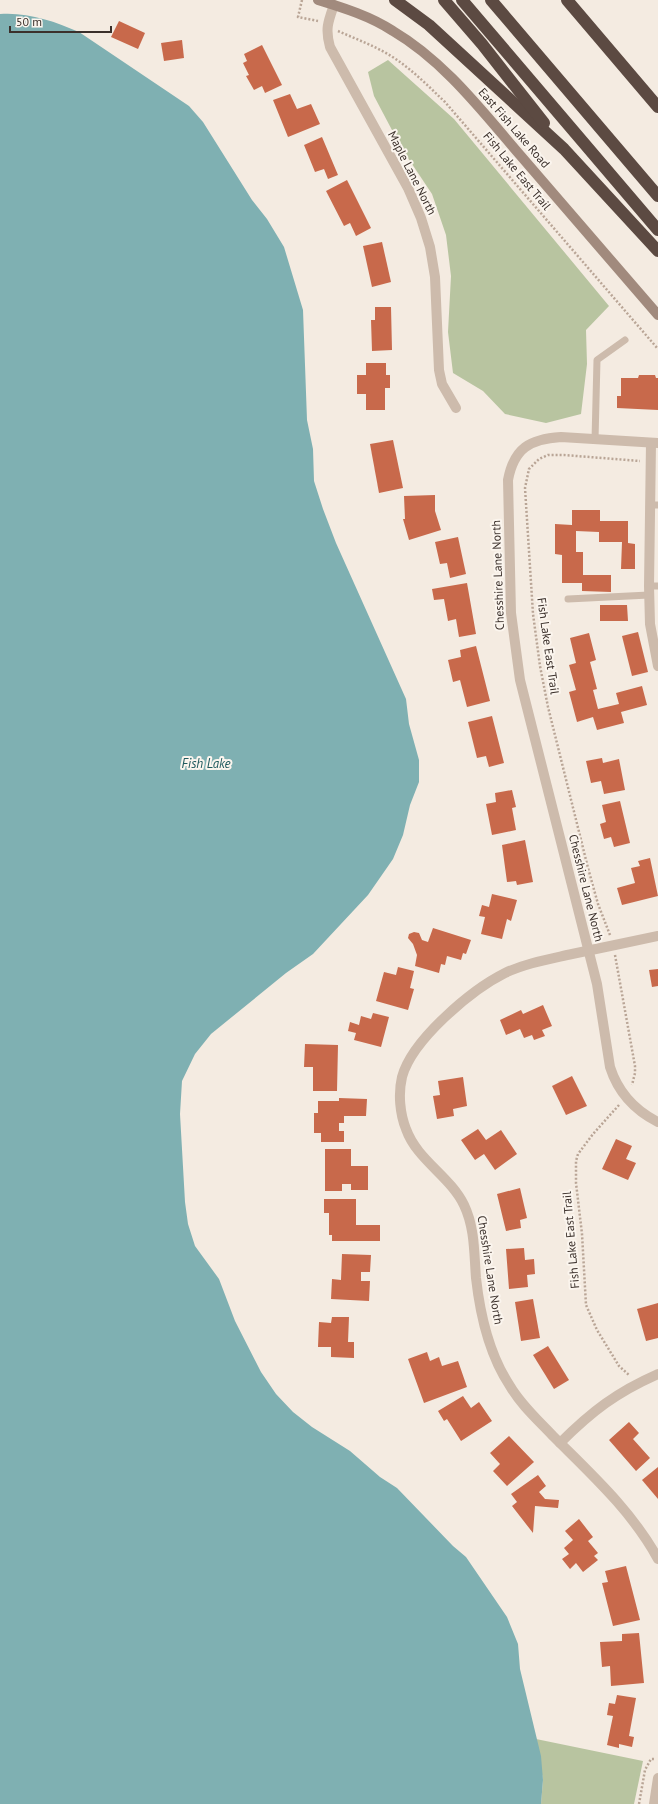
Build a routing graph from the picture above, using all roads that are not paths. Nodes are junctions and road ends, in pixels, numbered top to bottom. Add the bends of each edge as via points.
1 (318, 0) edge
2 (395, 0) edge
3 (444, 0) edge
4 (462, 0) edge
5 (491, 0) edge
6 (567, 0) edge
7 (334, 5) junction
8 (658, 106) edge
9 (564, 149) junction
10 (658, 196) edge
11 (658, 230) edge
12 (658, 251) edge
13 (658, 315) edge
14 (624, 340) dead end
15 (456, 408) dead end
16 (595, 440) junction
17 (655, 443) edge
18 (654, 505) edge
19 (652, 589) edge
20 (568, 599) dead end
21 (657, 653) edge
22 (658, 666) edge
23 (658, 936) edge
24 (589, 951) junction
25 (658, 1122) edge
26 (658, 1374) edge
27 (560, 1443) junction
28 (658, 1559) edge
29 (658, 1778) edge
30 (654, 1804) edge

1 - 7 street, East Fish Lake Road
2 - 9 highway via 429,25
3 - 9 highway
4 - 11 highway
5 - 10 highway
6 - 8 highway
7 - 13 street, East Fish Lake Road via 394,31 424,53 454,81
7 - 15 street, Maple Lane North via 327,25 330,47 408,188 428,240 436,277 439,370 442,384
9 - 12 highway
14 - 16 lane via 598,360
16 - 17 street
16 - 24 street, Chesshire Lane North via 546,438 524,447 516,456 508,480 509,573 514,643 520,680
17 - 18 street
18 - 19 street
19 - 20 lane
19 - 21 street via 650,624
21 - 22 street
23 - 24 street
24 - 25 street via 613,1078 630,1102
24 - 27 street, Chesshire Lane North via 535,962 506,973 478,989 454,1008 423,1041 411,1057 402,1077 400,1092 400,1106 406,1129 414,1145 455,1189 464,1203 470,1220 484,1323 498,1365 520,1401
26 - 27 street via 627,1388 600,1406
27 - 28 street, Chesshire Lane North via 628,1513
29 - 30 street

